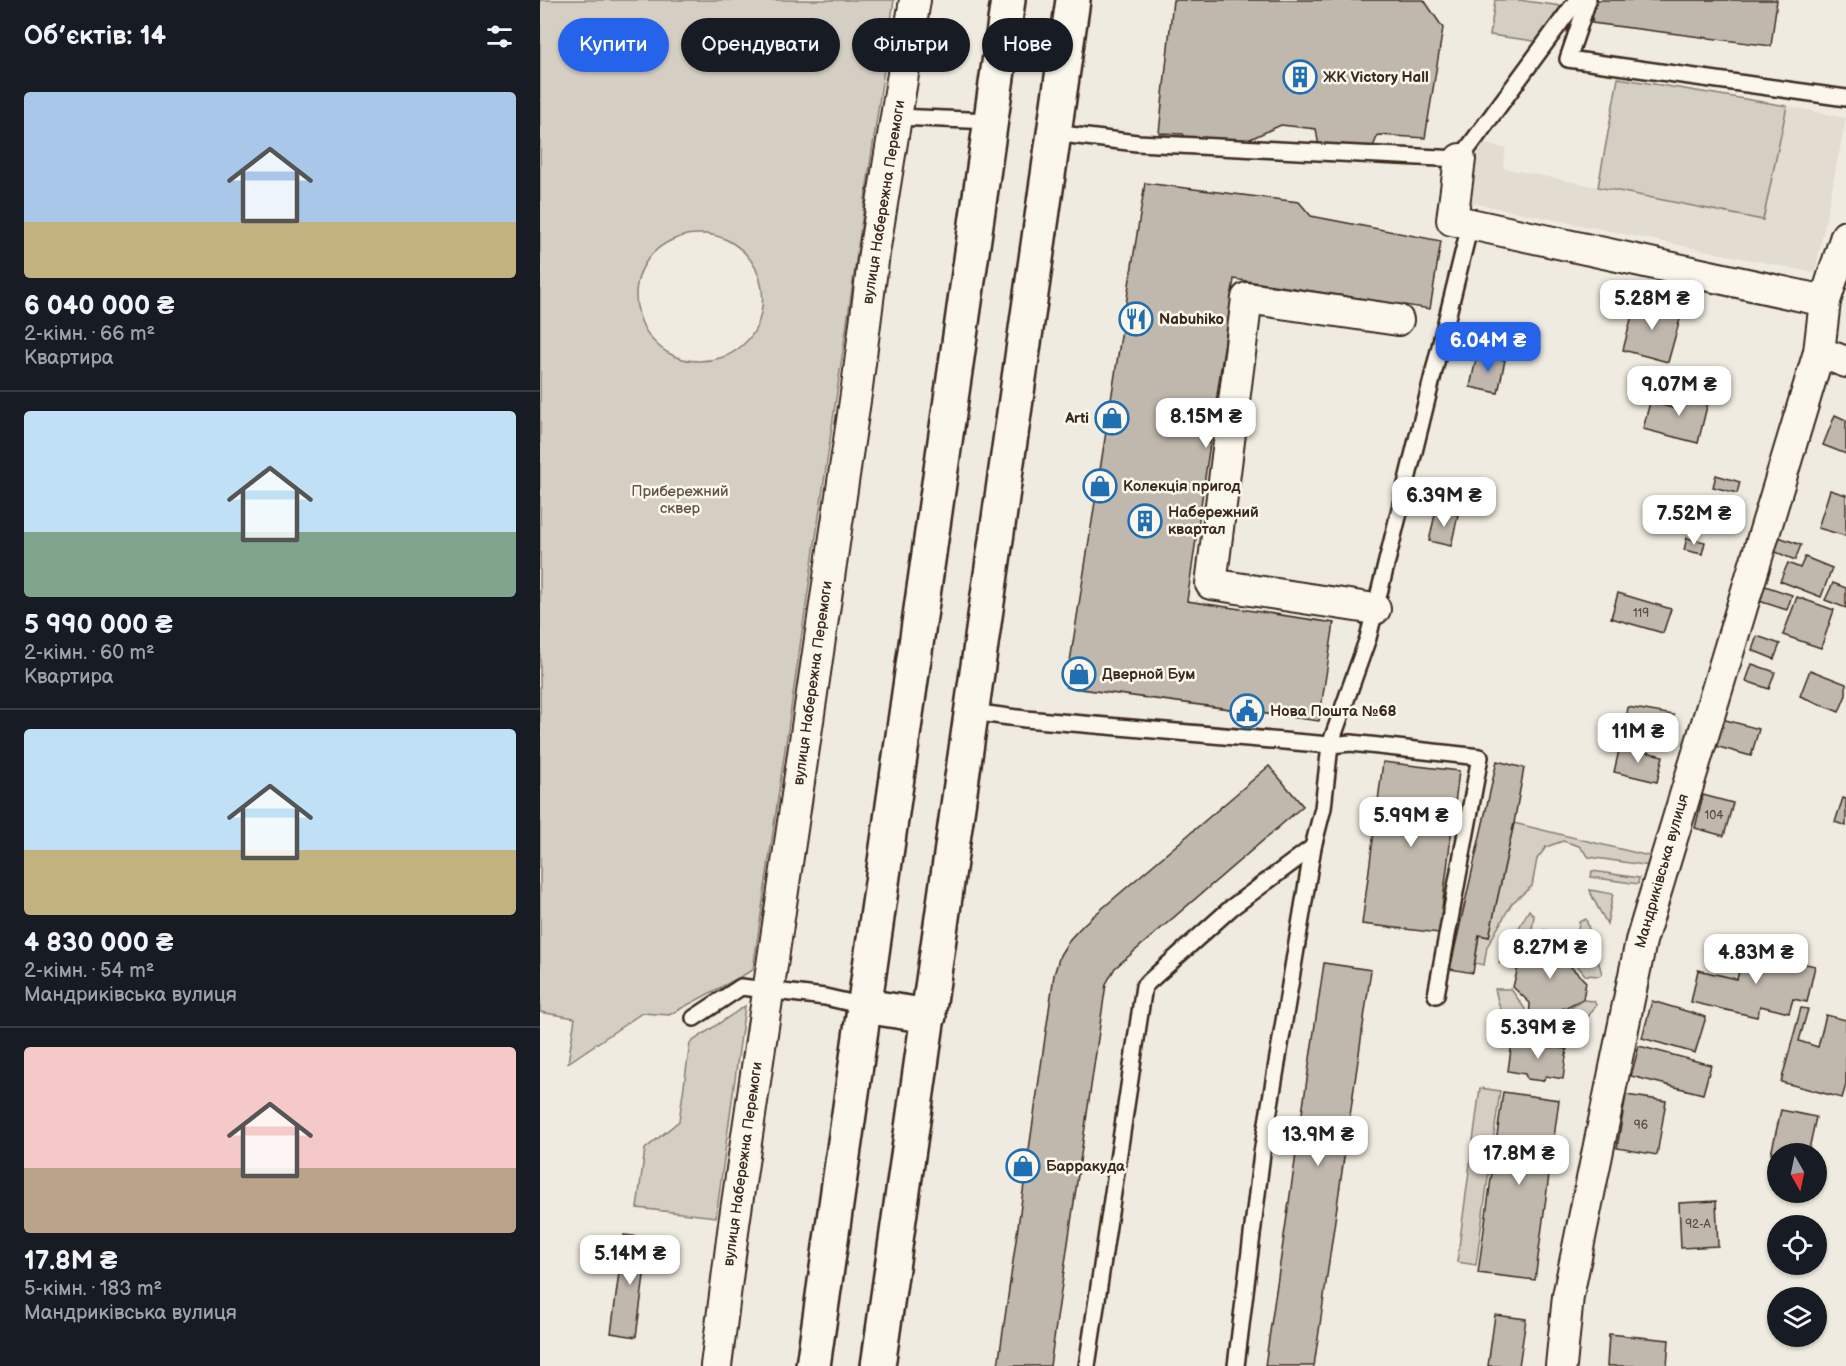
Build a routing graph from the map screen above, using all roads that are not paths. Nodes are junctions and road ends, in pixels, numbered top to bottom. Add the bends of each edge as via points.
1 (915, 0) edge
2 (1008, 0) edge
3 (1072, 0) edge
4 (1576, 0) edge
5 (1588, 0) edge
6 (1568, 59) junction
7 (1846, 98) edge
8 (897, 117) junction
9 (991, 121) junction
10 (1053, 133) junction
11 (1460, 159) junction
12 (1470, 225) junction
13 (1846, 236) edge
14 (1825, 301) junction
15 (1398, 320) dead end
16 (1832, 357) edge
17 (1375, 609) junction
18 (972, 712) junction
19 (1330, 745) junction
20 (1313, 847) junction
21 (768, 991) junction
22 (1436, 994) dead end
23 (864, 1006) junction
24 (929, 1016) junction
25 (694, 1018) dead end
26 (716, 1366) edge
27 (813, 1366) edge
28 (878, 1366) edge
29 (1087, 1366) edge
30 (1236, 1366) edge
31 (1561, 1366) edge

1 - 8 street, вулиця Набережна Перемоги
2 - 9 main road
3 - 10 main road
4 - 6 lane
4 - 11 lane
5 - 6 lane
6 - 7 lane
8 - 9 lane
8 - 21 street, вулиця Набережна Перемоги
9 - 23 main road
10 - 11 lane via 1137,143
10 - 18 main road
11 - 12 street via 1452,220
12 - 14 street
12 - 17 lane
13 - 14 street, Мандриківська вулиця
14 - 16 street, Мандриківська вулиця
15 - 17 street via 1247,298 1211,584
16 - 31 street, Мандриківська вулиця via 1641,941 1568,1296
17 - 19 lane
18 - 19 lane
18 - 24 main road
19 - 20 lane via 1323,808
19 - 22 lane via 1351,743 1480,757
20 - 29 lane via 1231,908 1144,986
20 - 30 lane via 1262,1153
21 - 23 lane
21 - 25 lane via 741,987
21 - 26 street, вулиця Набережна Перемоги
23 - 24 main road
23 - 27 main road
24 - 28 main road

